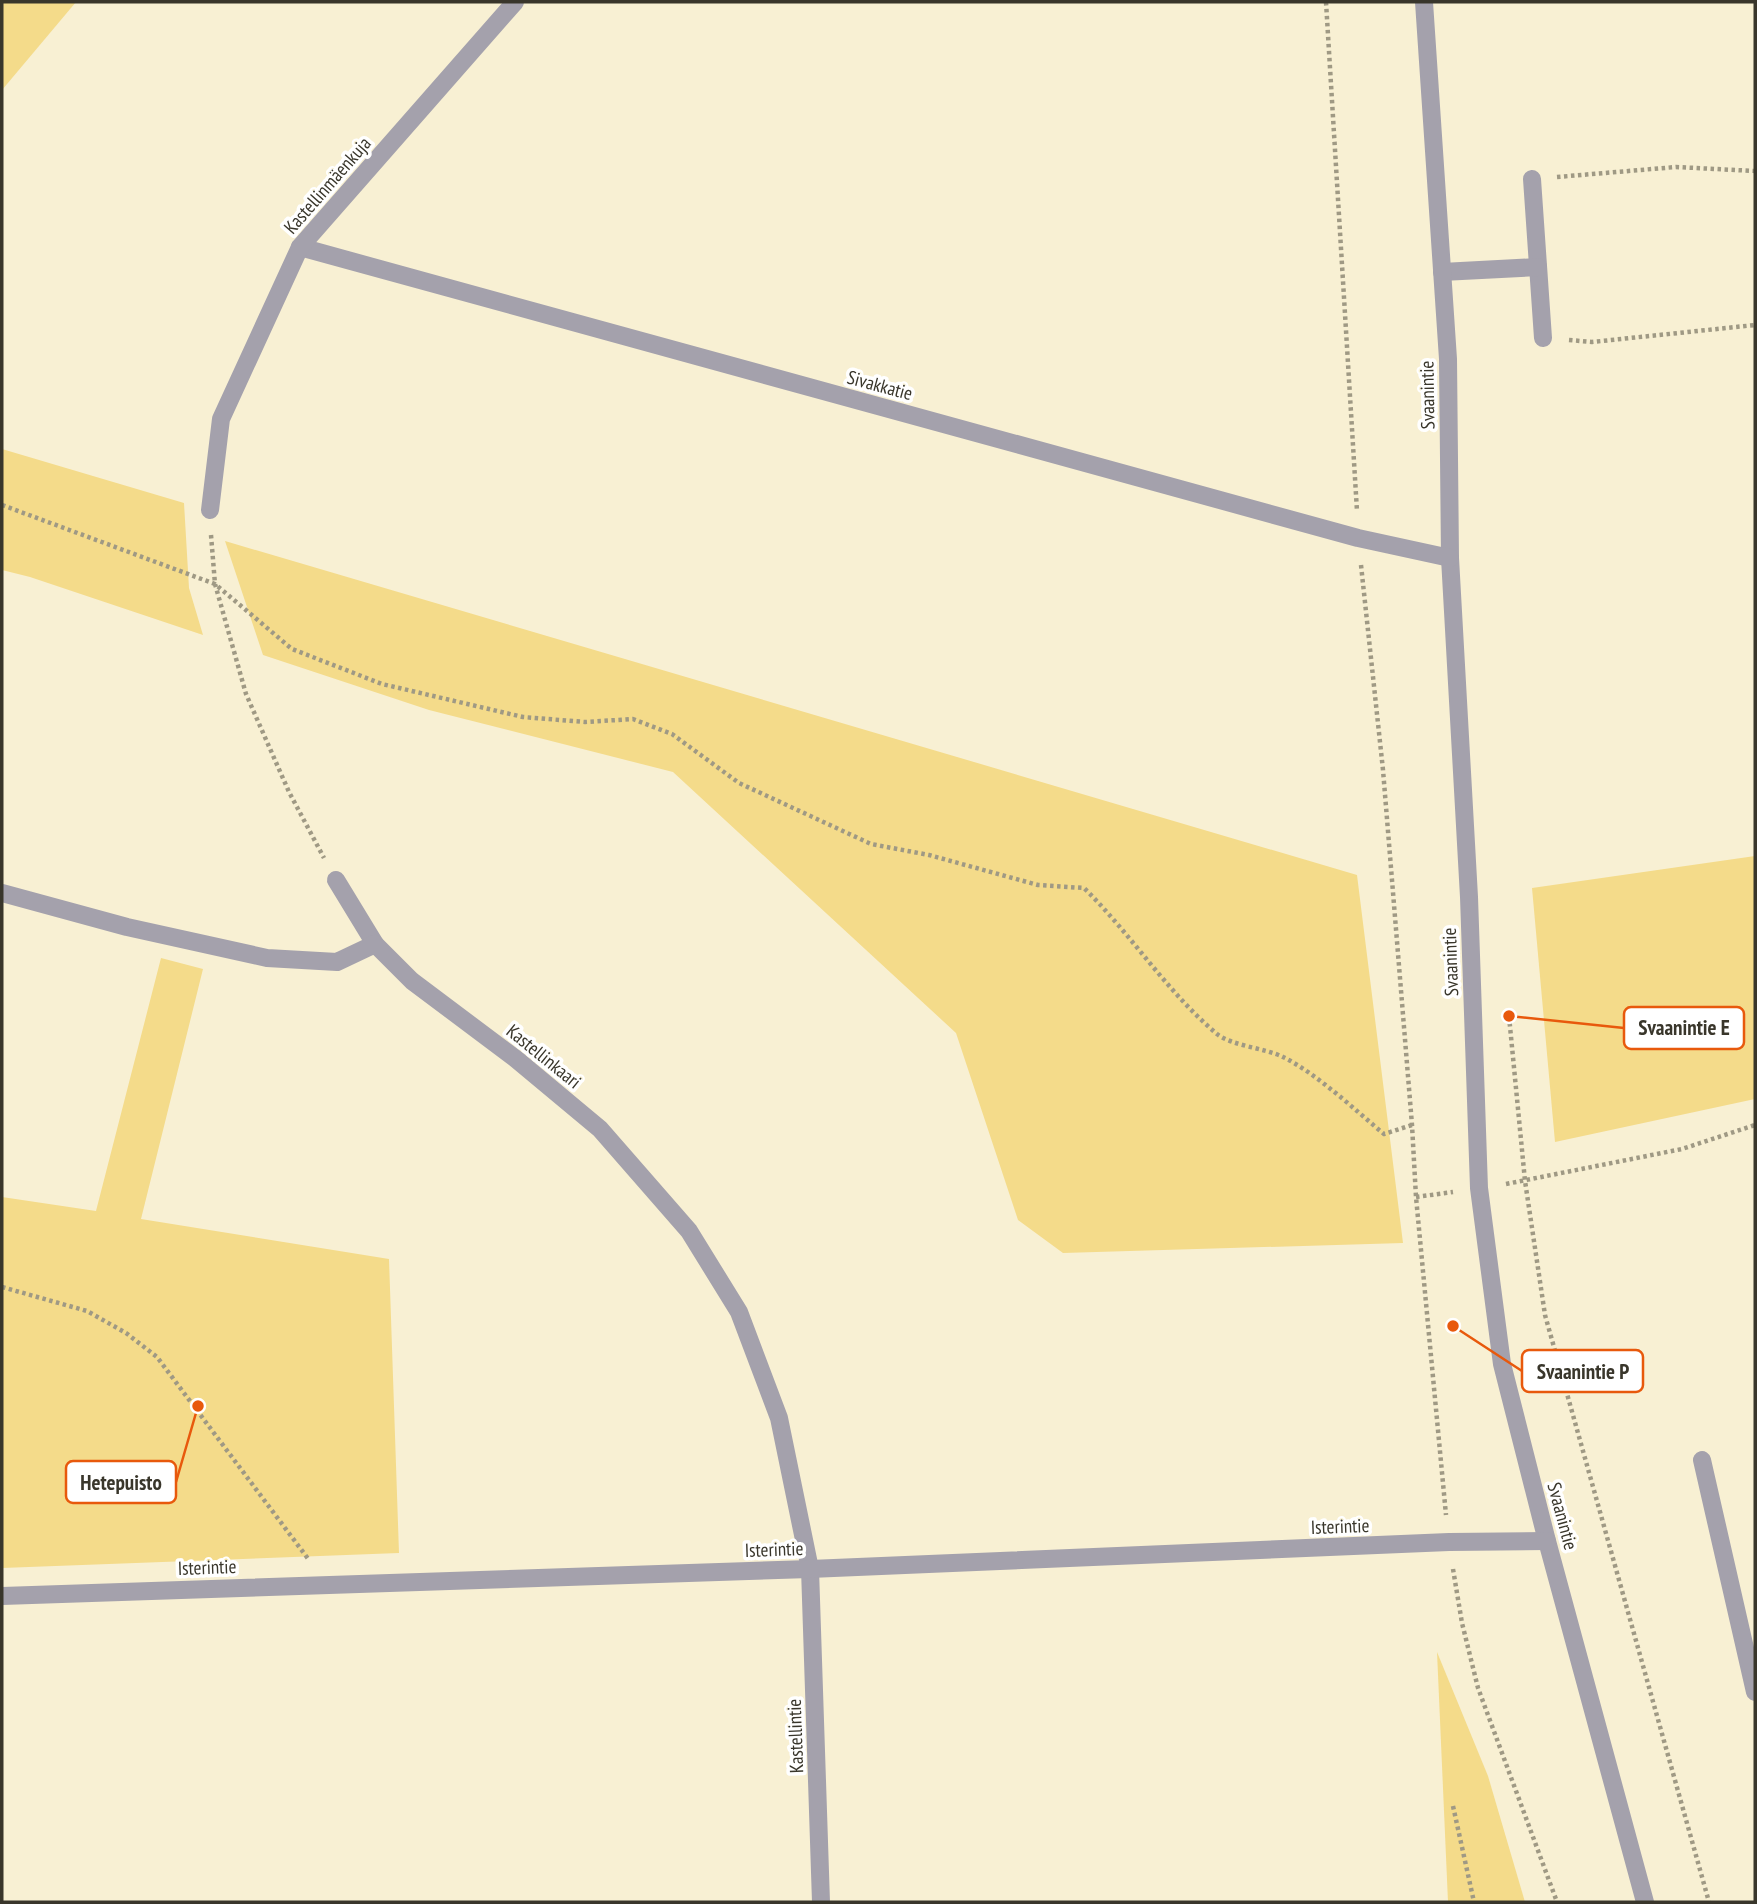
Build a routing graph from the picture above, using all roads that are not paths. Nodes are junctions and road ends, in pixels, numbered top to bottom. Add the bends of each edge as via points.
1 (515, 2) edge
2 (1424, 2) edge
3 (1532, 179) road end
4 (300, 247) junction
5 (1538, 267) junction
6 (1442, 272) junction
7 (1543, 338) road end
8 (210, 510) road end
9 (1450, 558) junction
10 (336, 880) road end
11 (2, 893) edge
12 (374, 944) junction
13 (1702, 1460) dead end
14 (1547, 1541) junction
15 (810, 1569) junction
16 (2, 1596) edge
17 (1755, 1692) edge
18 (821, 1902) edge
19 (1645, 1902) edge

1 - 4 street, Kastellinmäenkuja
2 - 6 street, Svaanintie
3 - 5 street
4 - 8 street, Kastellinmäenkuja via 221,419
4 - 9 street, Sivakkatie via 1358,538
5 - 6 street
5 - 7 street
6 - 9 street, Svaanintie via 1448,359
9 - 14 street, Svaanintie via 1479,1188 1502,1364
10 - 12 street, Kastellinkaari
11 - 12 street via 267,958 337,962
12 - 15 street, Kastellinkaari via 412,981 600,1129 689,1231 739,1312 779,1419
13 - 17 street
14 - 15 street, Isterintie
14 - 19 street, Svaanintie
15 - 16 street, Isterintie
15 - 18 street, Kastellintie

